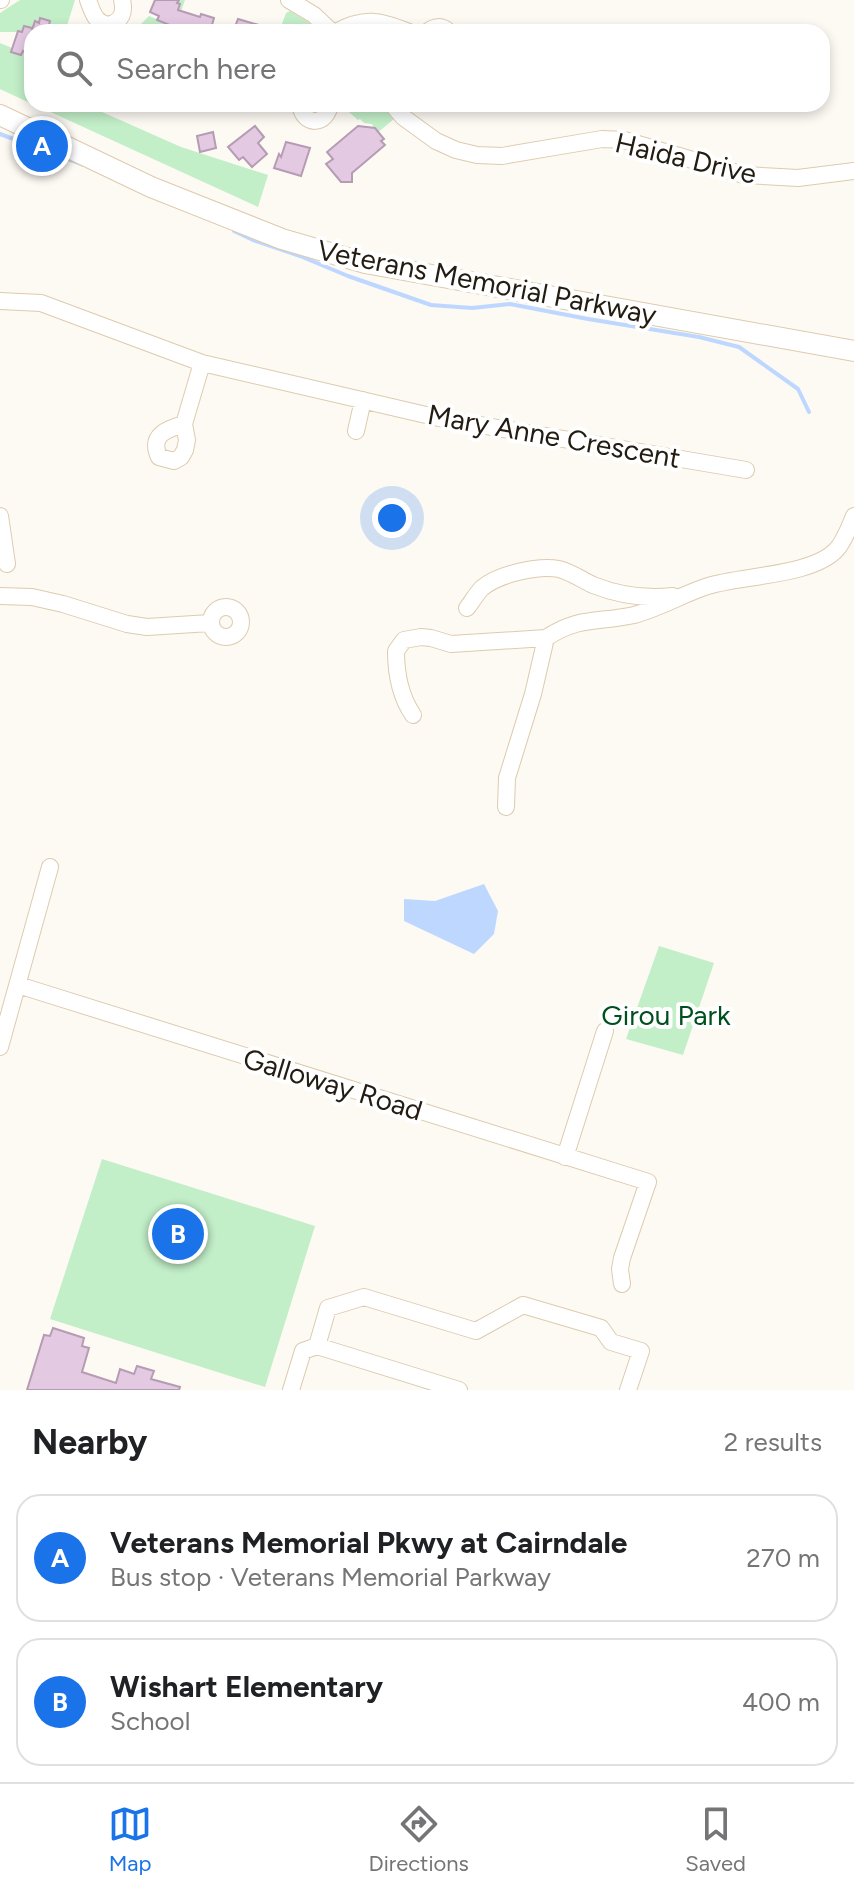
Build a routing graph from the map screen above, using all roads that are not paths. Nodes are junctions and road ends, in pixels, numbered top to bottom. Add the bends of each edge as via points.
1 (88, 0) edge
2 (122, 0) edge
3 (289, 0) edge
4 (107, 24) edge
5 (111, 24) edge
6 (325, 24) edge
7 (353, 24) edge
8 (385, 24) edge
9 (302, 112) edge
10 (328, 112) edge
11 (400, 112) edge
12 (0, 115) edge
13 (854, 171) edge
14 (0, 301) edge
15 (854, 351) edge
16 (202, 363) junction
17 (363, 400) junction
18 (184, 424) dead end
19 (356, 431) dead end
20 (746, 470) dead end
21 (0, 516) edge
22 (854, 516) edge
23 (7, 564) dead end
24 (682, 595) junction
25 (0, 596) edge
26 (467, 608) dead end
27 (210, 623) dead end
28 (546, 638) junction
29 (413, 715) dead end
30 (506, 807) dead end
31 (50, 867) dead end
32 (18, 985) junction
33 (605, 1031) dead end
34 (0, 1047) edge
35 (565, 1157) junction
36 (622, 1284) dead end
37 (317, 1346) junction
38 (291, 1390) edge
39 (459, 1390) edge
40 (628, 1390) edge

1 - 4 street via 93,15
2 - 5 street via 121,18
3 - 6 street
7 - 8 street
9 - 10 street via 317,121
11 - 13 street, Haida Drive via 436,141 477,155 502,156 602,139 624,140 744,175 798,178
12 - 15 main road, Veterans Memorial Parkway via 151,187 282,239 365,263
14 - 16 street, Mary Anne Crescent via 41,303
16 - 17 street, Mary Anne Crescent
16 - 18 street
17 - 19 street
17 - 20 street, Mary Anne Crescent via 439,418
21 - 23 street
22 - 24 street via 837,549 814,565
24 - 26 street via 628,595 545,568 493,582
24 - 28 street via 644,612 578,623
25 - 27 street via 32,597 147,627
28 - 29 street via 451,644 421,637 404,640 396,651 397,672
28 - 30 street via 507,778
31 - 32 street
32 - 34 street
32 - 35 street, Galloway Road
33 - 35 street
35 - 36 street, Galloway Road via 648,1182 622,1258
37 - 38 street via 303,1351
37 - 39 street
37 - 40 street via 328,1308 364,1297 476,1331 523,1305 601,1328 611,1342 641,1351

